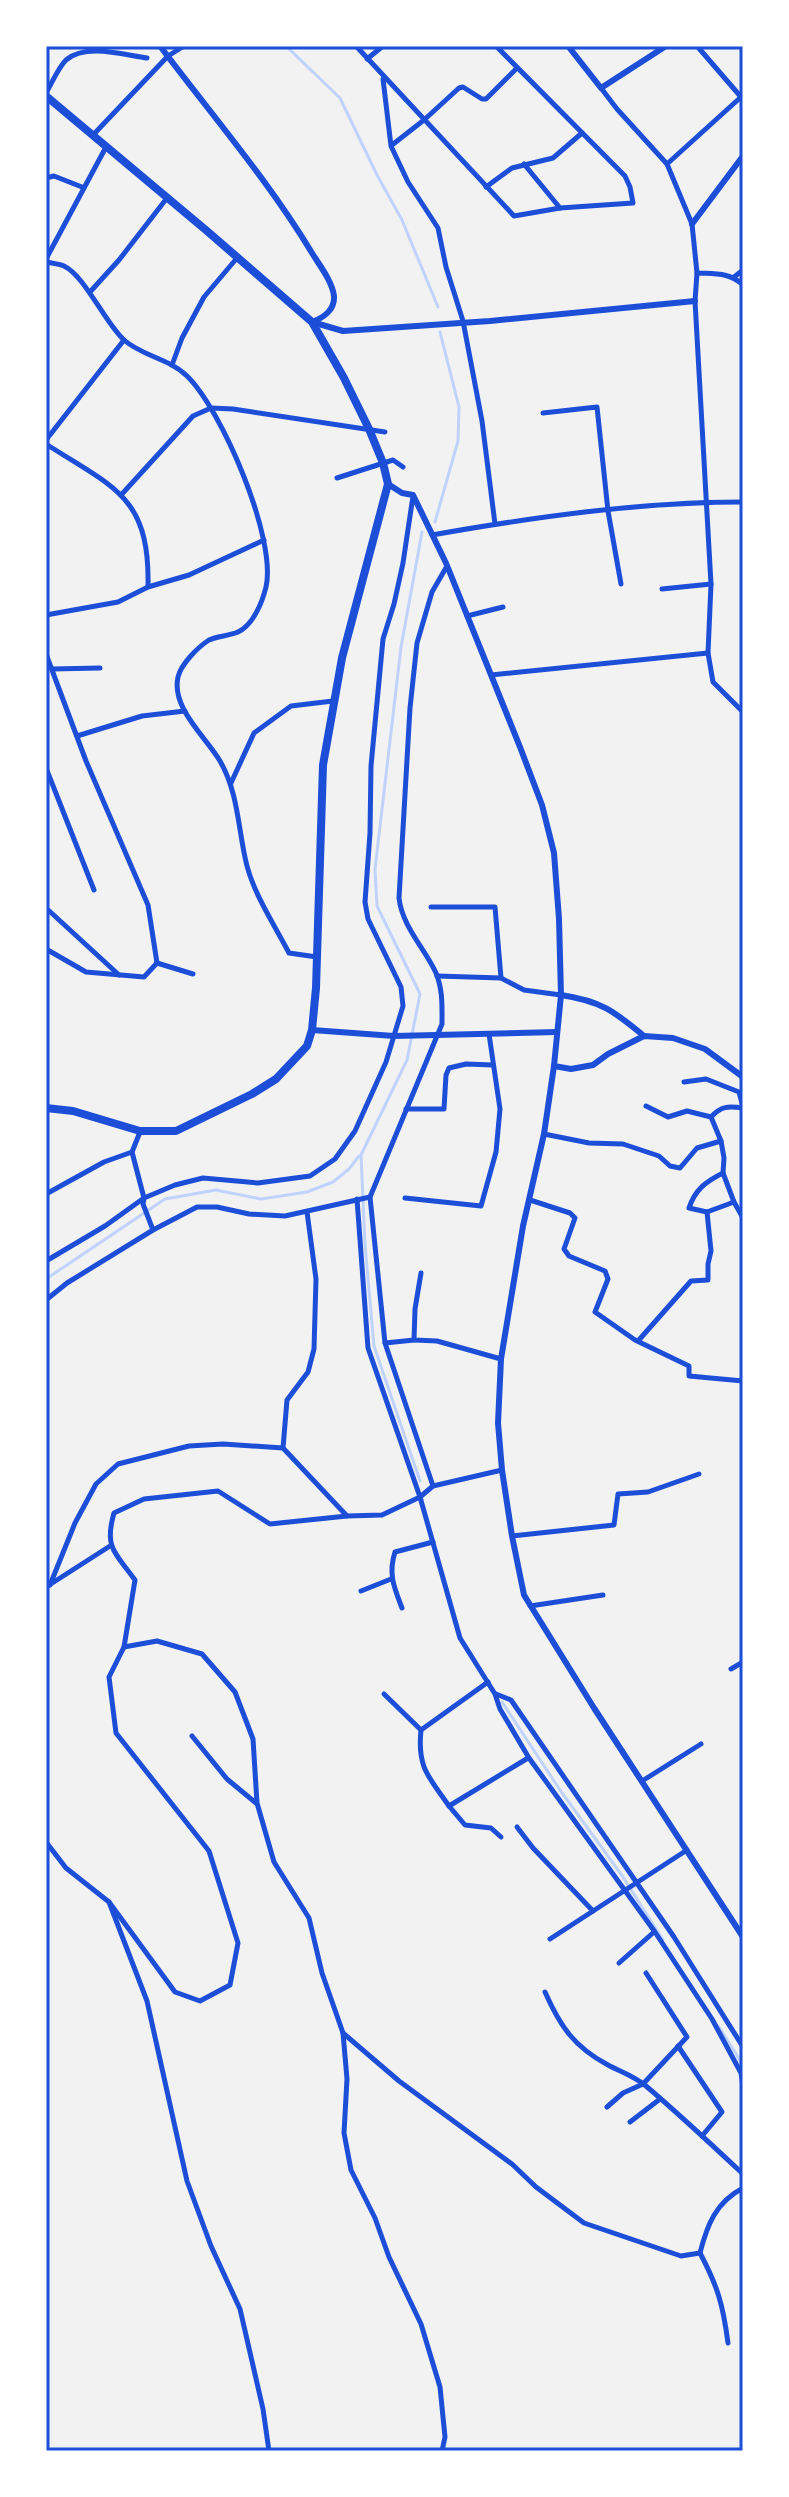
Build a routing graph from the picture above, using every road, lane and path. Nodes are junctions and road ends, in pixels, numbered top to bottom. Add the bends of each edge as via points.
1 (160, 46) edge
2 (184, 46) edge
3 (356, 46) edge
4 (383, 46) edge
5 (496, 46) edge
6 (568, 46) edge
7 (650, 46) edge
8 (666, 46) edge
9 (697, 46) edge
10 (656, 53) junction
11 (168, 56) junction
12 (147, 58) dead end
13 (367, 59) junction
14 (517, 68) junction
15 (383, 78) junction
16 (601, 88) junction
17 (46, 94) edge
18 (742, 98) edge
19 (424, 120) junction
20 (582, 133) junction
21 (93, 135) junction
22 (106, 146) junction
23 (391, 146) junction
24 (742, 159) edge
25 (524, 164) junction
26 (667, 164) junction
27 (46, 178) edge
28 (82, 187) junction
29 (486, 187) junction
30 (167, 197) junction
31 (560, 208) junction
32 (692, 224) junction
33 (237, 258) junction
34 (46, 261) edge
35 (743, 270) edge
36 (697, 273) junction
37 (734, 277) junction
38 (743, 285) edge
39 (90, 292) junction
40 (695, 301) junction
41 (463, 321) junction
42 (312, 322) junction
43 (124, 340) junction
44 (172, 365) junction
45 (211, 408) junction
46 (543, 413) dead end
47 (369, 429) junction
48 (385, 432) dead end
49 (46, 442) edge
50 (383, 463) junction
51 (403, 467) dead end
52 (337, 478) dead end
53 (388, 484) junction
54 (122, 494) junction
55 (413, 495) junction
56 (707, 502) junction
57 (743, 502) edge
58 (608, 511) junction
59 (495, 524) junction
60 (432, 535) junction
61 (264, 540) junction
62 (447, 566) junction
63 (621, 584) dead end
64 (711, 584) junction
65 (148, 587) junction
66 (662, 589) dead end
67 (503, 607) dead end
68 (46, 615) edge
69 (467, 616) junction
70 (708, 653) junction
71 (46, 654) edge
72 (100, 668) dead end
73 (52, 669) junction
74 (491, 675) junction
75 (333, 701) junction
76 (185, 711) junction
77 (743, 712) edge
78 (77, 736) junction
79 (46, 768) edge
80 (231, 783) junction
81 (94, 890) dead end
82 (431, 907) dead end
83 (46, 908) edge
84 (46, 949) edge
85 (317, 957) junction
86 (157, 963) junction
87 (193, 974) dead end
88 (120, 976) junction
89 (437, 976) junction
90 (501, 978) junction
91 (561, 995) junction
92 (312, 1030) junction
93 (557, 1032) junction
94 (439, 1033) junction
95 (489, 1034) junction
96 (398, 1036) junction
97 (644, 1036) junction
98 (493, 1065) junction
99 (554, 1066) junction
100 (743, 1077) edge
101 (684, 1082) dead end
102 (646, 1106) dead end
103 (46, 1108) edge
104 (743, 1108) edge
105 (406, 1109) junction
106 (711, 1117) junction
107 (140, 1131) junction
108 (544, 1134) junction
109 (721, 1141) junction
110 (132, 1152) junction
111 (723, 1173) junction
112 (46, 1194) edge
113 (370, 1197) junction
114 (405, 1198) dead end
115 (357, 1199) junction
116 (530, 1200) junction
117 (144, 1201) junction
118 (734, 1202) junction
119 (307, 1212) junction
120 (707, 1212) junction
121 (743, 1218) edge
122 (152, 1227) junction
123 (46, 1261) edge
124 (421, 1273) dead end
125 (46, 1300) edge
126 (414, 1340) junction
127 (638, 1342) junction
128 (385, 1343) junction
129 (501, 1359) junction
130 (743, 1381) edge
131 (283, 1448) junction
132 (502, 1470) junction
133 (699, 1474) dead end
134 (433, 1486) junction
135 (420, 1497) junction
136 (347, 1516) junction
137 (512, 1536) junction
138 (433, 1542) junction
139 (110, 1546) junction
140 (391, 1579) junction
141 (48, 1586) edge
142 (361, 1591) dead end
143 (603, 1595) dead end
144 (530, 1606) junction
145 (402, 1608) dead end
146 (124, 1647) junction
147 (743, 1662) edge
148 (731, 1669) dead end
149 (488, 1682) junction
150 (384, 1694) dead end
151 (495, 1694) junction
152 (421, 1730) junction
153 (192, 1736) dead end
154 (701, 1744) dead end
155 (529, 1758) junction
156 (642, 1781) junction
157 (257, 1803) junction
158 (449, 1806) junction
159 (517, 1827) dead end
160 (501, 1837) dead end
161 (46, 1842) edge
162 (688, 1850) junction
163 (636, 1882) junction
164 (624, 1891) junction
165 (109, 1902) junction
166 (593, 1911) junction
167 (655, 1932) junction
168 (743, 1937) edge
169 (550, 1939) dead end
170 (619, 1963) dead end
171 (646, 1973) dead end
172 (545, 1992) dead end
173 (343, 2033) junction
174 (678, 2046) junction
175 (743, 2047) edge
176 (643, 2084) junction
177 (743, 2086) edge
178 (660, 2099) junction
179 (607, 2107) dead end
180 (630, 2122) dead end
181 (702, 2136) junction
182 (743, 2174) edge
183 (743, 2188) edge
184 (700, 2253) junction
185 (728, 2343) dead end
186 (269, 2451) edge
187 (442, 2451) edge

1 - 11 street
2 - 11 street
3 - 13 street
4 - 13 street
5 - 14 street
6 - 16 street
7 - 10 street
8 - 10 street
9 - 18 street
10 - 16 street
11 - 21 street
11 - 42 street via 293,221 330,283 330,309
12 - 17 street via 77,53 64,62
13 - 15 street
14 - 19 street via 486,99 461,87
14 - 20 street
15 - 19 street
15 - 23 street
16 - 26 street
17 - 21 main road
18 - 26 street
19 - 23 street
19 - 29 street
20 - 25 street via 553,158
20 - 31 street via 625,176 633,203
21 - 22 main road
22 - 28 street
22 - 30 main road
23 - 41 street via 438,228
24 - 32 street
25 - 29 street
25 - 31 street
26 - 32 street
27 - 28 street
28 - 34 street
29 - 31 street via 514,216
30 - 33 main road
30 - 39 street
32 - 36 street
33 - 42 main road
33 - 44 street via 204,297
34 - 39 street via 65,266
35 - 37 street
36 - 37 street
36 - 40 street
37 - 38 street
39 - 43 street
40 - 41 street
40 - 56 street
41 - 42 street via 343,331
41 - 59 street
42 - 47 main road
43 - 44 street
43 - 49 street
44 - 45 street
45 - 47 street
45 - 54 street via 193,416
45 - 61 street
46 - 58 street via 597,407
47 - 48 street
47 - 50 main road
49 - 54 street
50 - 51 street via 393,460
50 - 52 street
50 - 53 main road
53 - 55 street
53 - 75 main road
54 - 65 street via 145,537
55 - 60 street
55 - 96 street via 383,639 365,902 401,987
56 - 57 street
56 - 58 street
56 - 64 street
58 - 59 street
58 - 63 street
59 - 60 street
60 - 62 street
61 - 65 street via 189,575
61 - 76 street via 267,584 258,610 241,631 209,640 190,656 178,676
62 - 69 street
62 - 89 street via 432,592 417,643 399,898
64 - 66 street
64 - 70 street
65 - 68 street via 118,602
67 - 69 street
69 - 74 street
70 - 74 street
70 - 77 street via 713,682
71 - 73 street
72 - 73 street
73 - 78 street
74 - 91 street via 540,796 554,853
75 - 80 street via 291,706 254,733
75 - 85 main road via 323,765
76 - 78 street via 142,716
76 - 80 street
78 - 86 street via 148,905
79 - 81 street
80 - 85 street via 248,869 261,898 289,953
82 - 90 street via 495,907
83 - 88 street
84 - 88 street via 86,972
85 - 92 main road
86 - 87 street
86 - 88 street via 144,977
89 - 90 street
89 - 94 street via 442,997
90 - 91 street via 524,990
91 - 93 street
91 - 97 street via 607,1007
92 - 96 street
92 - 107 main road via 307,1046 276,1079 252,1094 176,1131
93 - 95 street
93 - 99 street
94 - 95 street
94 - 96 street
94 - 105 street
95 - 98 street
96 - 117 street via 355,1131 327,1167 286,1181 190,1180
97 - 99 street via 593,1065
97 - 100 street via 673,1038 705,1049
98 - 105 street via 449,1068 444,1109
98 - 114 street via 500,1109 496,1152 481,1206
99 - 108 street
101 - 104 street via 706,1079 728,1087 739,1092
102 - 106 street via 668,1117 687,1111
103 - 107 main road
104 - 106 street via 728,1106
105 - 113 street
106 - 109 street
107 - 110 street
108 - 109 street via 623,1144 680,1168 697,1148
108 - 116 street
109 - 111 street
110 - 112 street
110 - 117 street
111 - 118 street
111 - 120 street via 694,1194 689,1208
113 - 115 street
113 - 128 street
115 - 119 street
115 - 135 street via 368,1348
116 - 127 street via 575,1218 564,1249 605,1271 608,1279 595,1312
116 - 129 street
117 - 122 street
117 - 123 street
118 - 120 street
118 - 121 street
119 - 122 street via 285,1216 197,1207
119 - 131 street via 316,1279 314,1349 308,1372 287,1400
120 - 127 street via 708,1280 691,1281
122 - 125 street
124 - 126 street
126 - 128 street
126 - 129 street
127 - 130 street via 689,1366 689,1376
128 - 134 street
129 - 132 street
131 - 136 street
131 - 141 street via 189,1446 118,1464 96,1484
132 - 134 street
132 - 137 street
133 - 137 street via 648,1492 618,1494 614,1525
134 - 135 street
135 - 136 street via 382,1515
135 - 138 street
136 - 139 street via 270,1524 218,1491 144,1499 114,1513
137 - 144 street
138 - 140 street via 395,1552
138 - 149 street via 460,1638
139 - 141 street
139 - 146 street via 135,1580
140 - 142 street
140 - 145 street
143 - 144 street
144 - 156 street
146 - 157 street via 157,1641 202,1654 235,1692 253,1739
146 - 165 street via 109,1677 116,1733 209,1851 238,1943 230,1985 200,2001 175,1992
147 - 148 street
149 - 151 street
149 - 152 street
150 - 152 street
151 - 155 street
151 - 163 street via 511,1700
152 - 158 street via 423,1768
153 - 157 street via 227,1779
154 - 156 street
155 - 158 street
155 - 164 street
156 - 162 street
157 - 173 street via 274,1862 309,1918
158 - 160 street via 465,1825 491,1828
159 - 166 street
161 - 165 street via 66,1868
162 - 163 street
162 - 168 street
163 - 164 street
163 - 175 street
164 - 166 street
164 - 167 street
165 - 186 street via 147,2001 187,2181 240,2309
166 - 169 street
167 - 170 street
167 - 177 street via 712,2019
171 - 174 street via 687,2037
172 - 176 street via 574,2042
173 - 184 street via 584,2223 681,2256
173 - 187 street via 344,2133 351,2170 421,2324 440,2387
174 - 176 street
174 - 181 street via 722,2112
176 - 178 street
176 - 179 street
178 - 180 street
178 - 181 street
181 - 182 street
183 - 184 street via 718,2206
184 - 185 street via 718,2288

